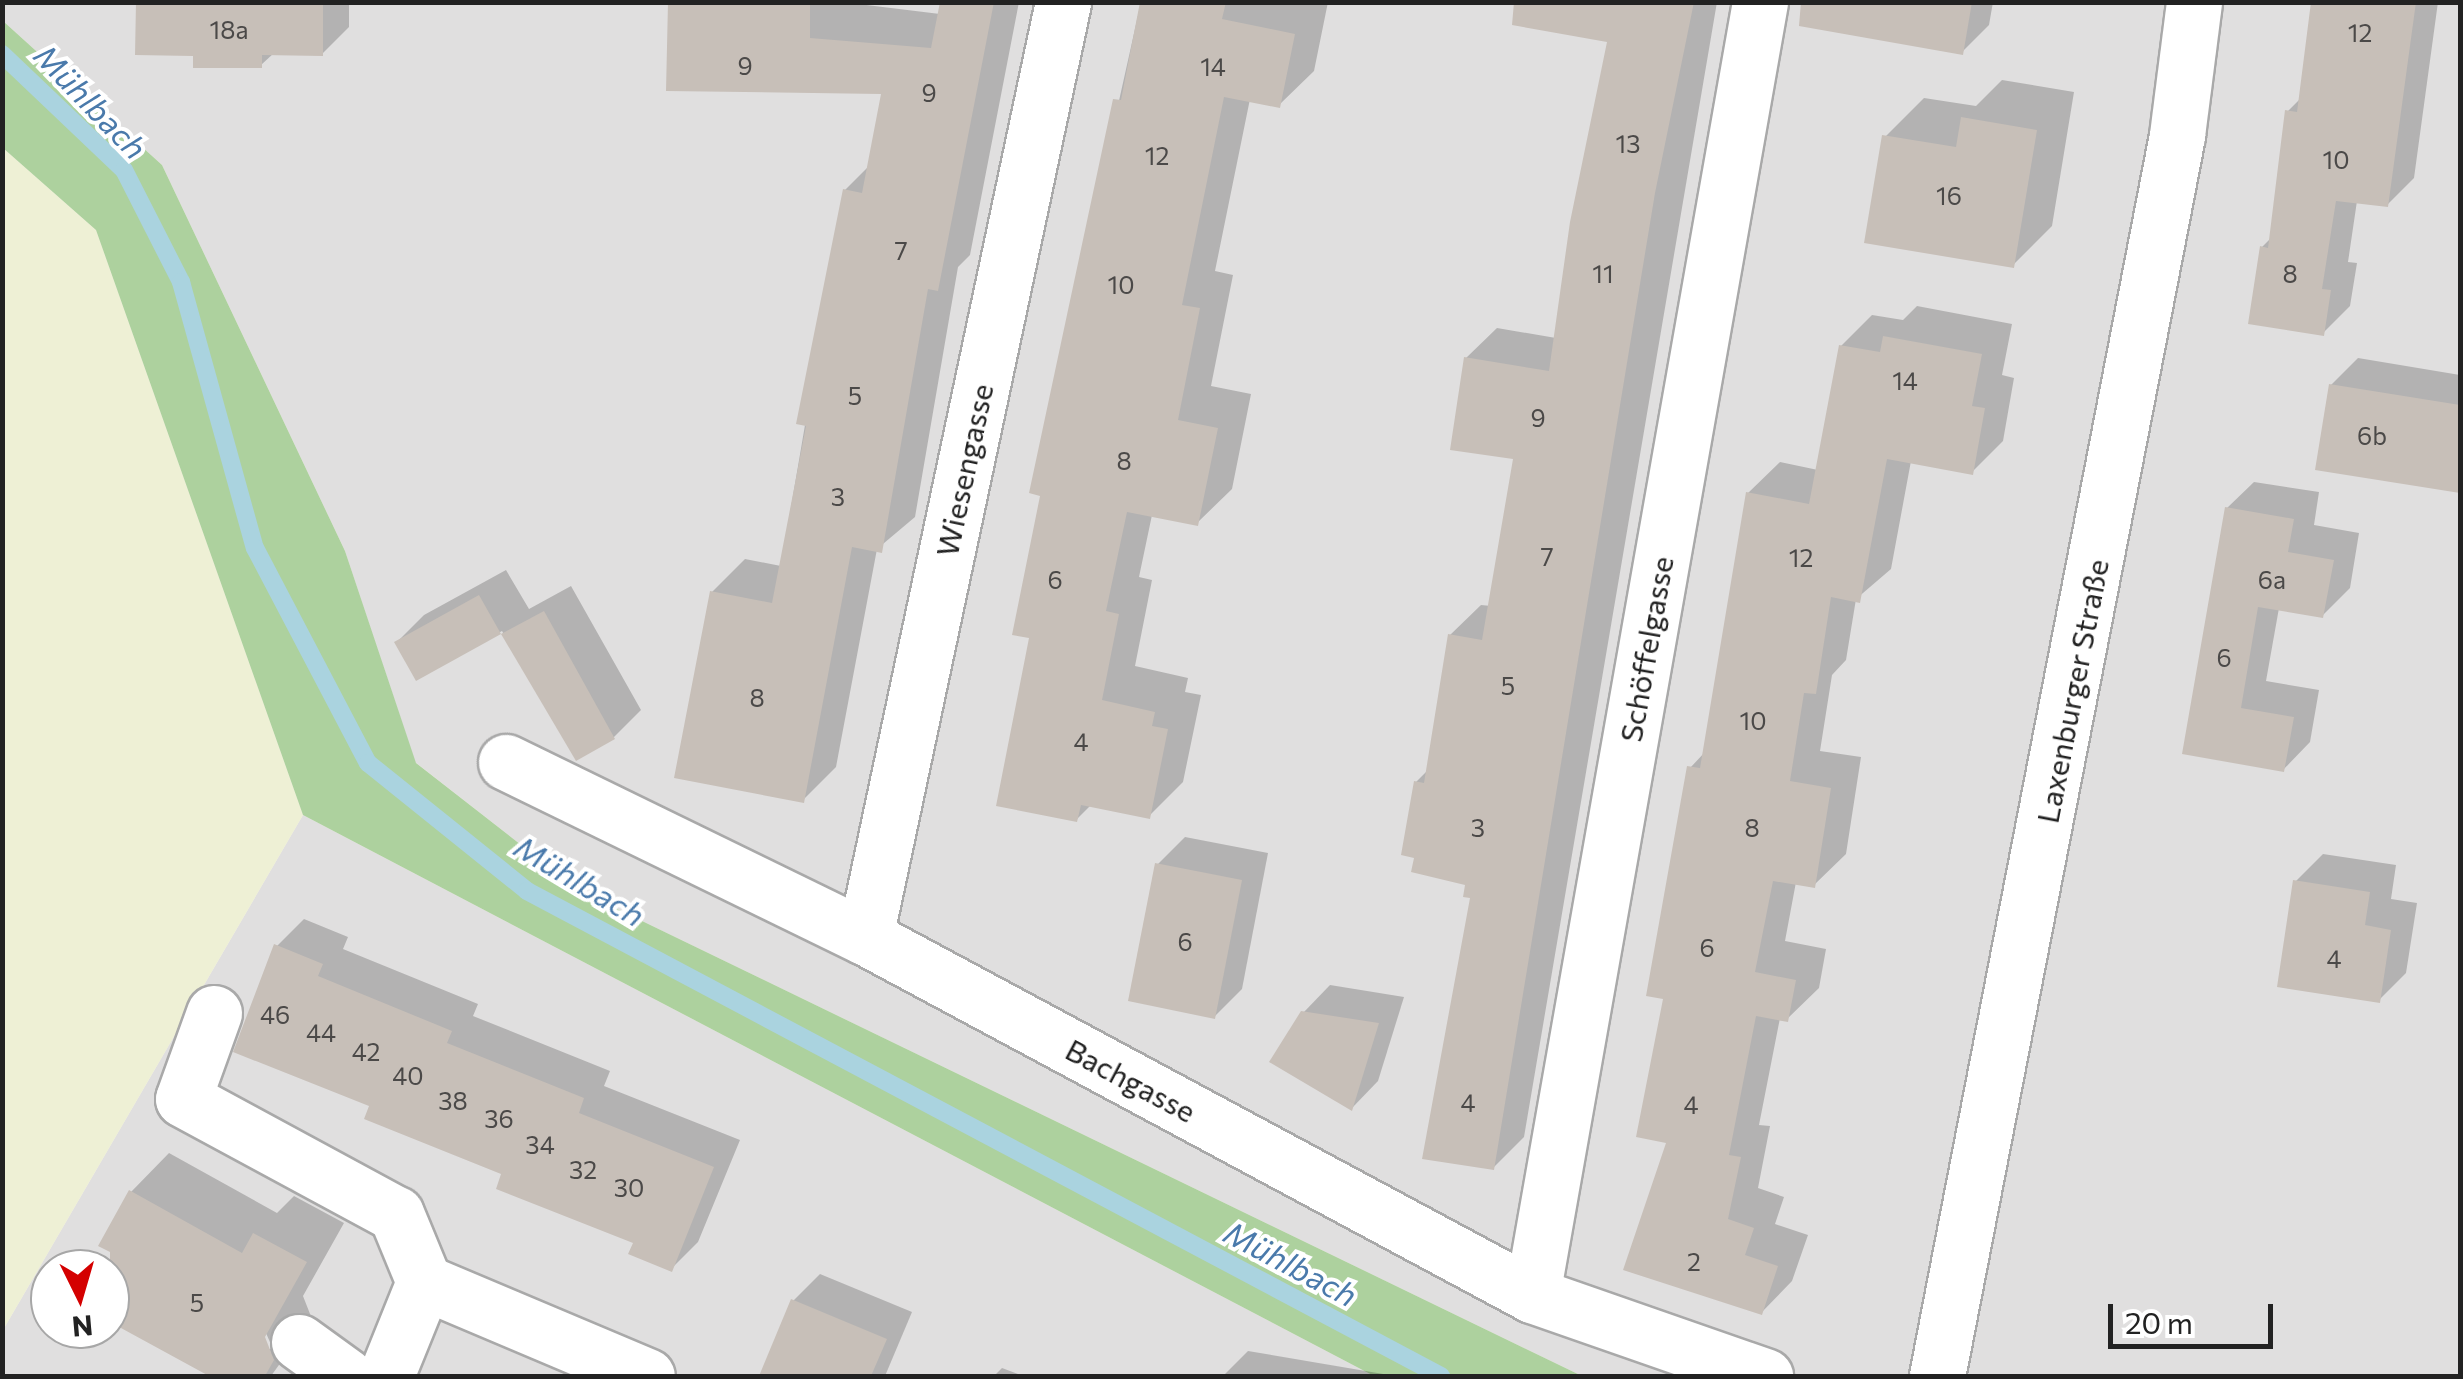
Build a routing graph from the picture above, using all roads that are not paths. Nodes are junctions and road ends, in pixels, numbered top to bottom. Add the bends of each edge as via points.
1 (1064, 2) edge
2 (1760, 2) edge
3 (2194, 2) edge
4 (506, 762) dead end
5 (866, 937) junction
6 (214, 1013) dead end
7 (424, 1282) junction
8 (1532, 1295) junction
9 (299, 1342) dead end
10 (346, 1376) edge
11 (386, 1376) edge
12 (647, 1376) edge
13 (1765, 1376) edge
14 (1936, 1376) edge

1 - 5 street, Wiesengasse
2 - 8 street, Schöffelgasse
3 - 14 street, Laxenburger Straße via 2177,136
4 - 5 street, Bachgasse
5 - 8 street, Bachgasse
6 - 7 street via 183,1099 396,1214
7 - 11 street
7 - 12 street
8 - 13 street, Bachgasse
9 - 10 street

